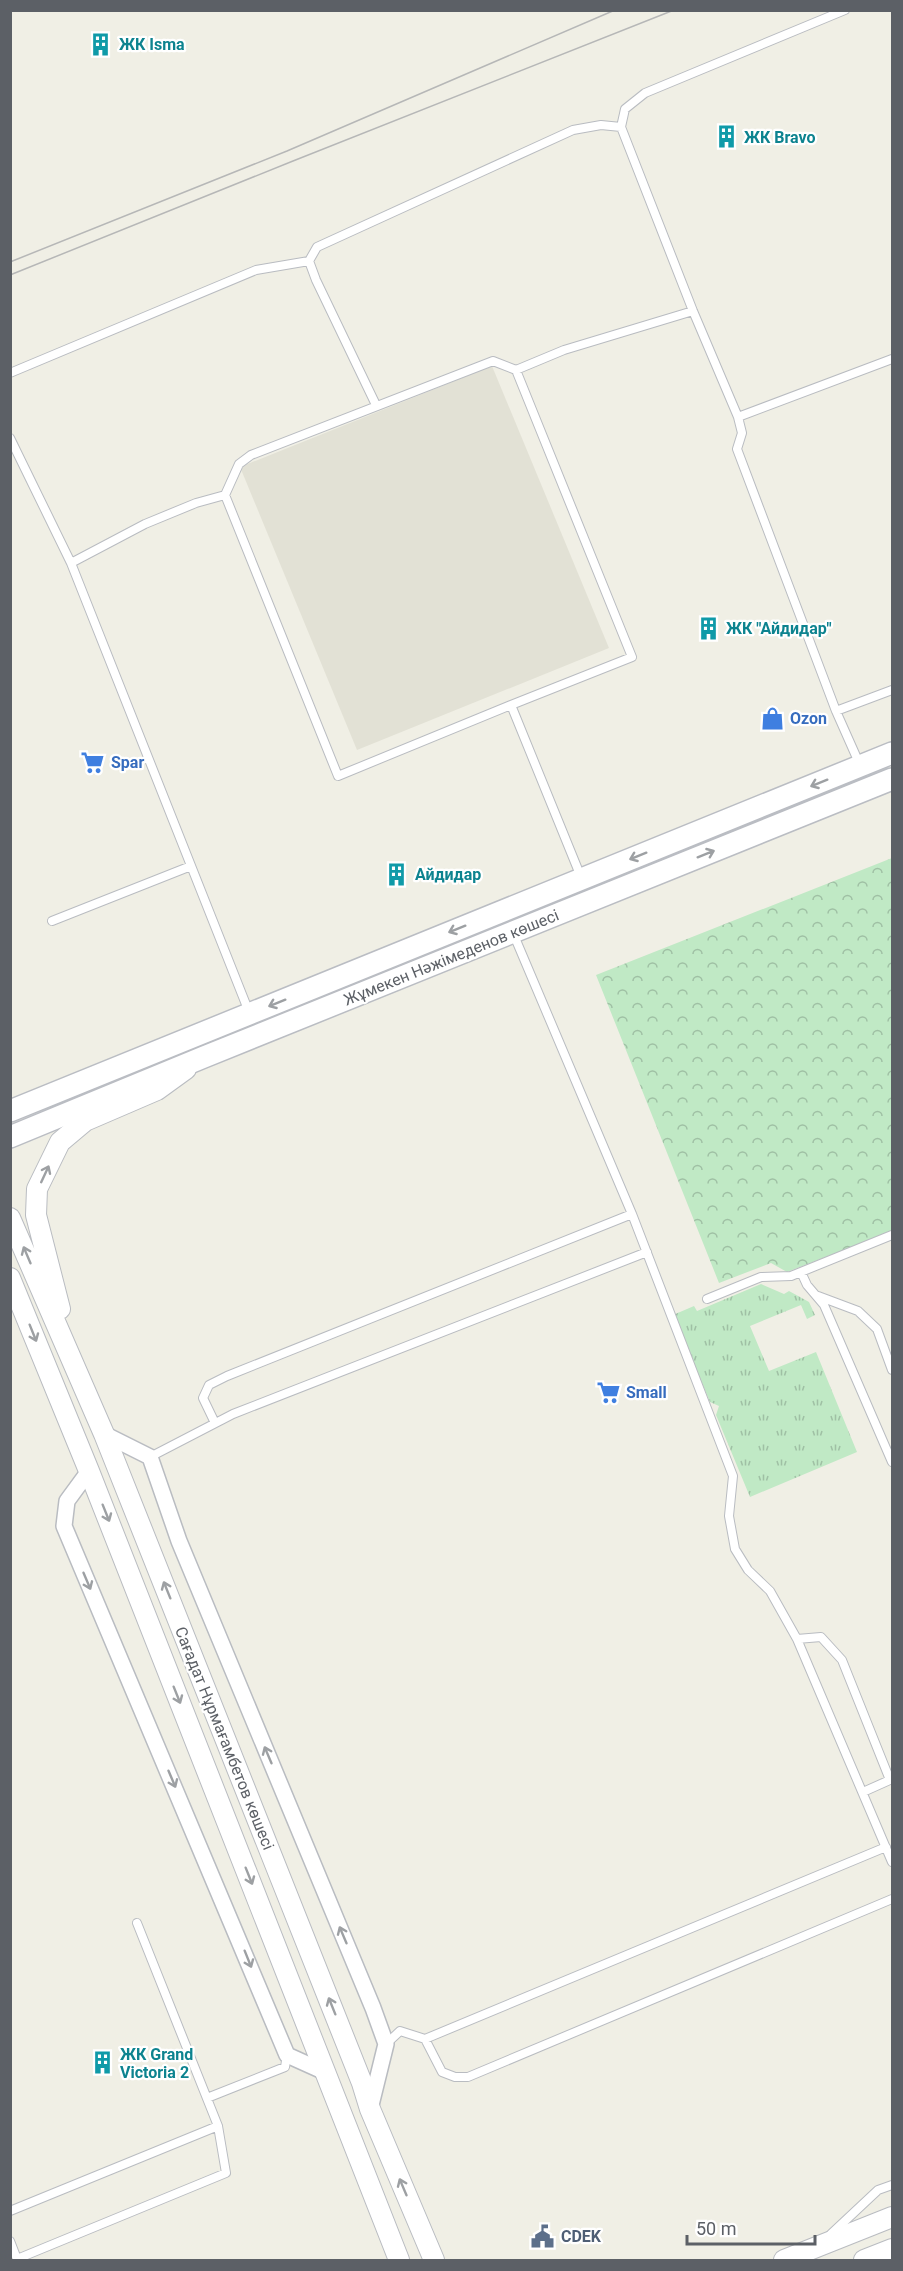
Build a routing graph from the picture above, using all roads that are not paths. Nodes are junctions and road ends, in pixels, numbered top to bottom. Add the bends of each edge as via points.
1 (845, 10) edge
2 (621, 127) junction
3 (309, 261) junction
4 (693, 311) junction
5 (892, 359) edge
6 (516, 370) junction
7 (10, 373) edge
8 (376, 405) junction
9 (738, 417) junction
10 (10, 438) edge
11 (225, 495) junction
12 (71, 562) junction
13 (892, 690) edge
14 (511, 705) junction
15 (836, 711) junction
16 (892, 753) edge
17 (860, 766) junction
18 (892, 779) edge
19 (191, 866) junction
20 (582, 879) junction
21 (52, 921) dead end
22 (513, 933) junction
23 (250, 1014) junction
24 (204, 1057) junction
25 (10, 1111) edge
26 (10, 1137) edge
27 (632, 1214) junction
28 (10, 1218) edge
29 (892, 1235) edge
30 (647, 1252) junction
31 (801, 1272) junction
32 (10, 1278) edge
33 (817, 1295) junction
34 (707, 1299) dead end
35 (892, 1370) edge
36 (85, 1392) junction
37 (215, 1423) junction
38 (104, 1434) junction
39 (150, 1456) junction
40 (892, 1462) edge
41 (89, 1471) junction
42 (797, 1639) junction
43 (891, 1779) edge
44 (863, 1792) junction
45 (886, 1847) junction
46 (892, 1862) edge
47 (892, 1899) edge
48 (137, 1923) dead end
49 (425, 2039) junction
50 (386, 2043) junction
51 (287, 2055) junction
52 (327, 2073) junction
53 (207, 2098) junction
54 (370, 2109) junction
55 (218, 2126) junction
56 (892, 2185) edge
57 (371, 2191) junction
58 (10, 2211) edge
59 (892, 2217) edge
60 (418, 2224) junction
61 (10, 2241) edge
62 (815, 2248) junction
63 (892, 2249) edge
64 (386, 2260) edge
65 (399, 2260) edge
66 (434, 2260) edge
67 (441, 2260) edge
68 (784, 2260) edge
69 (864, 2260) edge

1 - 2 lane via 645,93 625,109
2 - 3 lane via 601,125 573,130 317,247
2 - 4 lane
3 - 7 lane via 256,270
3 - 8 lane
4 - 6 lane via 564,350
4 - 9 lane
5 - 9 lane
6 - 8 lane via 493,361
6 - 14 lane via 632,657
8 - 11 lane via 251,455 239,464
9 - 15 lane via 742,433 737,449
10 - 12 lane
11 - 12 lane via 145,524
11 - 14 lane via 338,776
12 - 19 lane
13 - 15 lane
14 - 20 lane
15 - 17 lane
16 - 17 main road, Жұмекен Нәжімеденов көшесі
17 -> 20 main road, Жұмекен Нәжімеденов көшесі
22 -> 18 main road, Жұмекен Нәжімеденов көшесі
19 - 21 lane
19 - 23 lane
20 -> 23 main road, Жұмекен Нәжімеденов көшесі
22 - 24 main road, Жұмекен Нәжімеденов көшесі
22 - 27 lane
23 - 25 main road, Жұмекен Нәжімеденов көшесі
24 - 26 main road, Жұмекен Нәжімеденов көшесі
36 -> 24 street via 36,1215 38,1189 60,1142 85,1121 157,1090
27 - 30 lane
27 - 37 lane via 227,1376 209,1386 203,1398
36 -> 28 street, Сағадат Нұрмағамбетов көшесі
29 - 31 lane
30 - 37 lane
30 - 42 lane via 733,1476 729,1516 735,1549 748,1570 770,1591
31 - 33 lane
31 - 34 lane via 761,1277
32 -> 41 street, Сағадат Нұрмағамбетов көшесі
33 - 35 lane via 858,1311 871,1323 877,1329
33 - 40 lane
36 - 38 street, Сағадат Нұрмағамбетов көшесі
37 - 39 lane
38 - 39 street
54 -> 38 street, Сағадат Нұрмағамбетов көшесі
50 -> 39 street via 179,1541
41 -> 51 street via 67,1501 64,1526
41 -> 52 street, Сағадат Нұрмағамбетов көшесі
42 - 43 lane via 821,1637 842,1660
42 - 44 lane
43 - 44 lane
44 - 45 lane
45 - 46 lane
45 - 49 lane
47 - 49 lane via 468,2077 442,2072
48 - 53 lane
49 - 50 lane via 400,2031
50 - 54 street
51 - 52 street
51 - 53 lane via 285,2067
52 - 57 street, Сағадат Нұрмағамбетов көшесі
53 - 55 lane
60 -> 54 street, Сағадат Нұрмағамбетов көшесі
55 - 58 lane
55 - 61 lane via 226,2173 17,2259
56 - 62 lane via 879,2190
57 - 64 street via 375,2232
57 - 65 street, Сағадат Нұрмағамбетов көшесі
59 - 62 street
60 - 66 street, Сағадат Нұрмағамбетов көшесі
60 - 67 street
62 - 68 street
63 - 69 street

